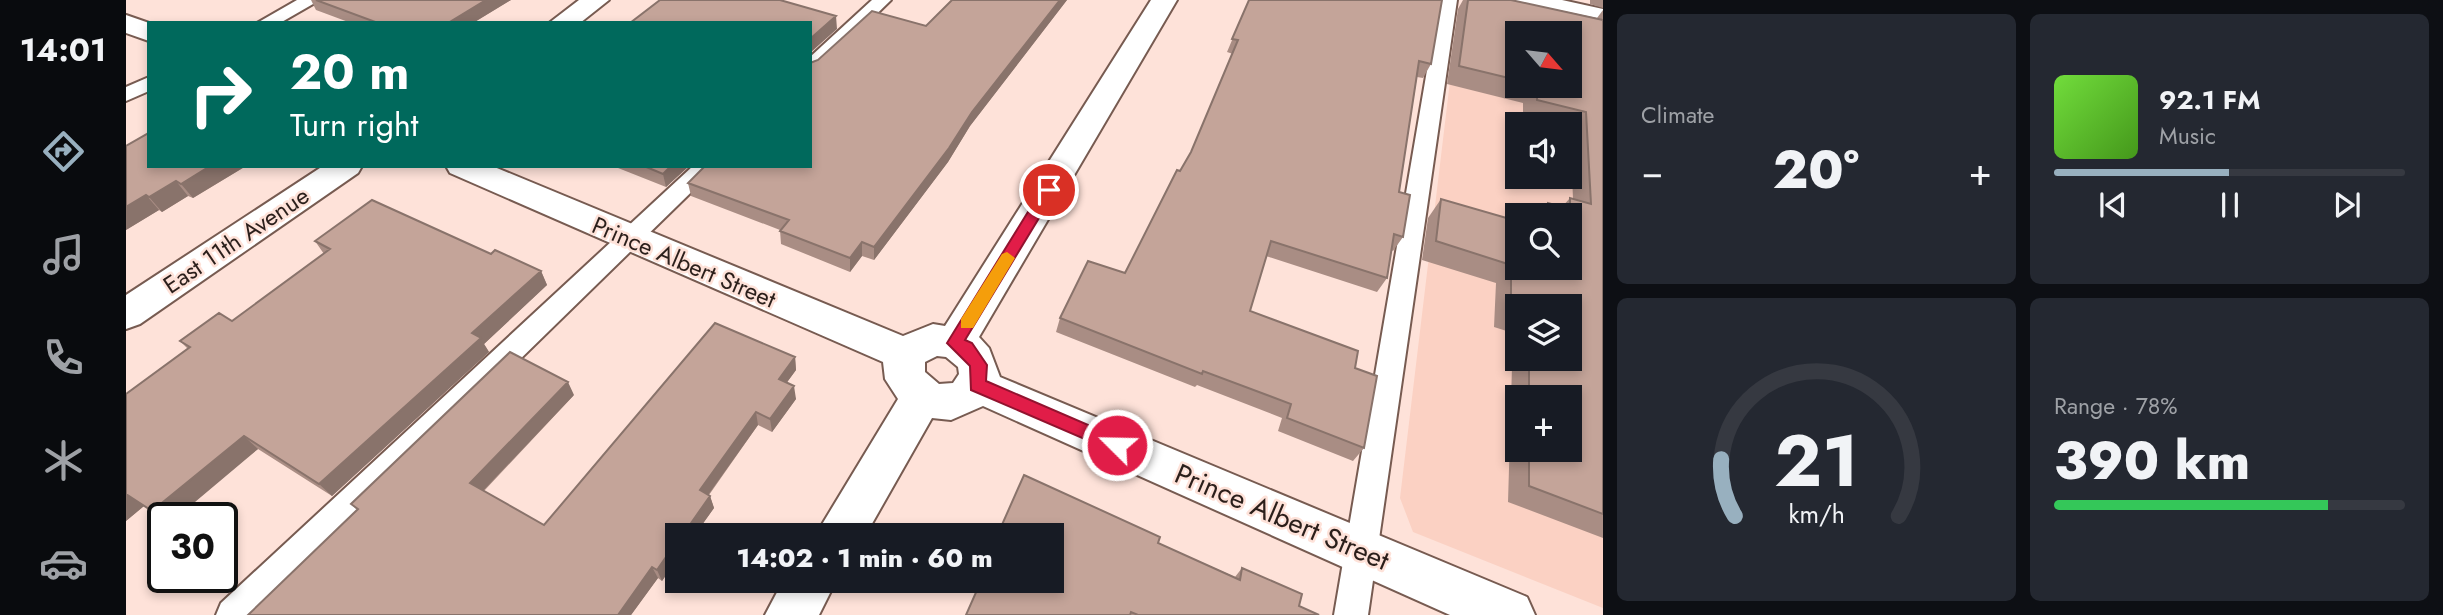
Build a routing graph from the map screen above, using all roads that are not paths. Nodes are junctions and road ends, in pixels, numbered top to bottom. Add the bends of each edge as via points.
1 (311, 0) edge
2 (596, 0) edge
3 (882, 0) edge
4 (1164, 0) edge
5 (1448, 0) edge
6 (1526, 0) edge
7 (1603, 17) edge
8 (270, 21) edge
9 (565, 21) edge
10 (126, 23) edge
11 (147, 32) edge
12 (812, 66) edge
13 (147, 84) edge
14 (126, 95) edge
15 (343, 168) edge
16 (467, 168) edge
17 (705, 168) edge
18 (629, 239) junction
19 (126, 314) edge
20 (955, 343) junction
21 (906, 355) junction
22 (977, 385) junction
23 (922, 397) junction
24 (847, 523) edge
25 (1361, 551) junction
26 (804, 593) edge
27 (233, 615) edge
28 (790, 615) edge
29 (1351, 615) edge
30 (1510, 615) edge

1 - 8 lane
2 - 9 street
3 - 12 lane
4 - 20 street
5 - 25 lane
6 - 7 street
10 - 11 street
13 - 14 lane
15 - 19 street, East 11th Avenue
16 - 18 street, Prince Albert Street
17 - 18 lane
18 - 21 street, Prince Albert Street
18 - 27 lane
20 - 21 street via 933,340
20 - 22 street via 966,348 979,365
21 - 23 street via 906,383
22 - 23 street via 960,399 947,402
22 - 25 street, Prince Albert Street
23 - 24 street
25 - 29 lane
25 - 30 street, Prince Albert Street
26 - 28 street

